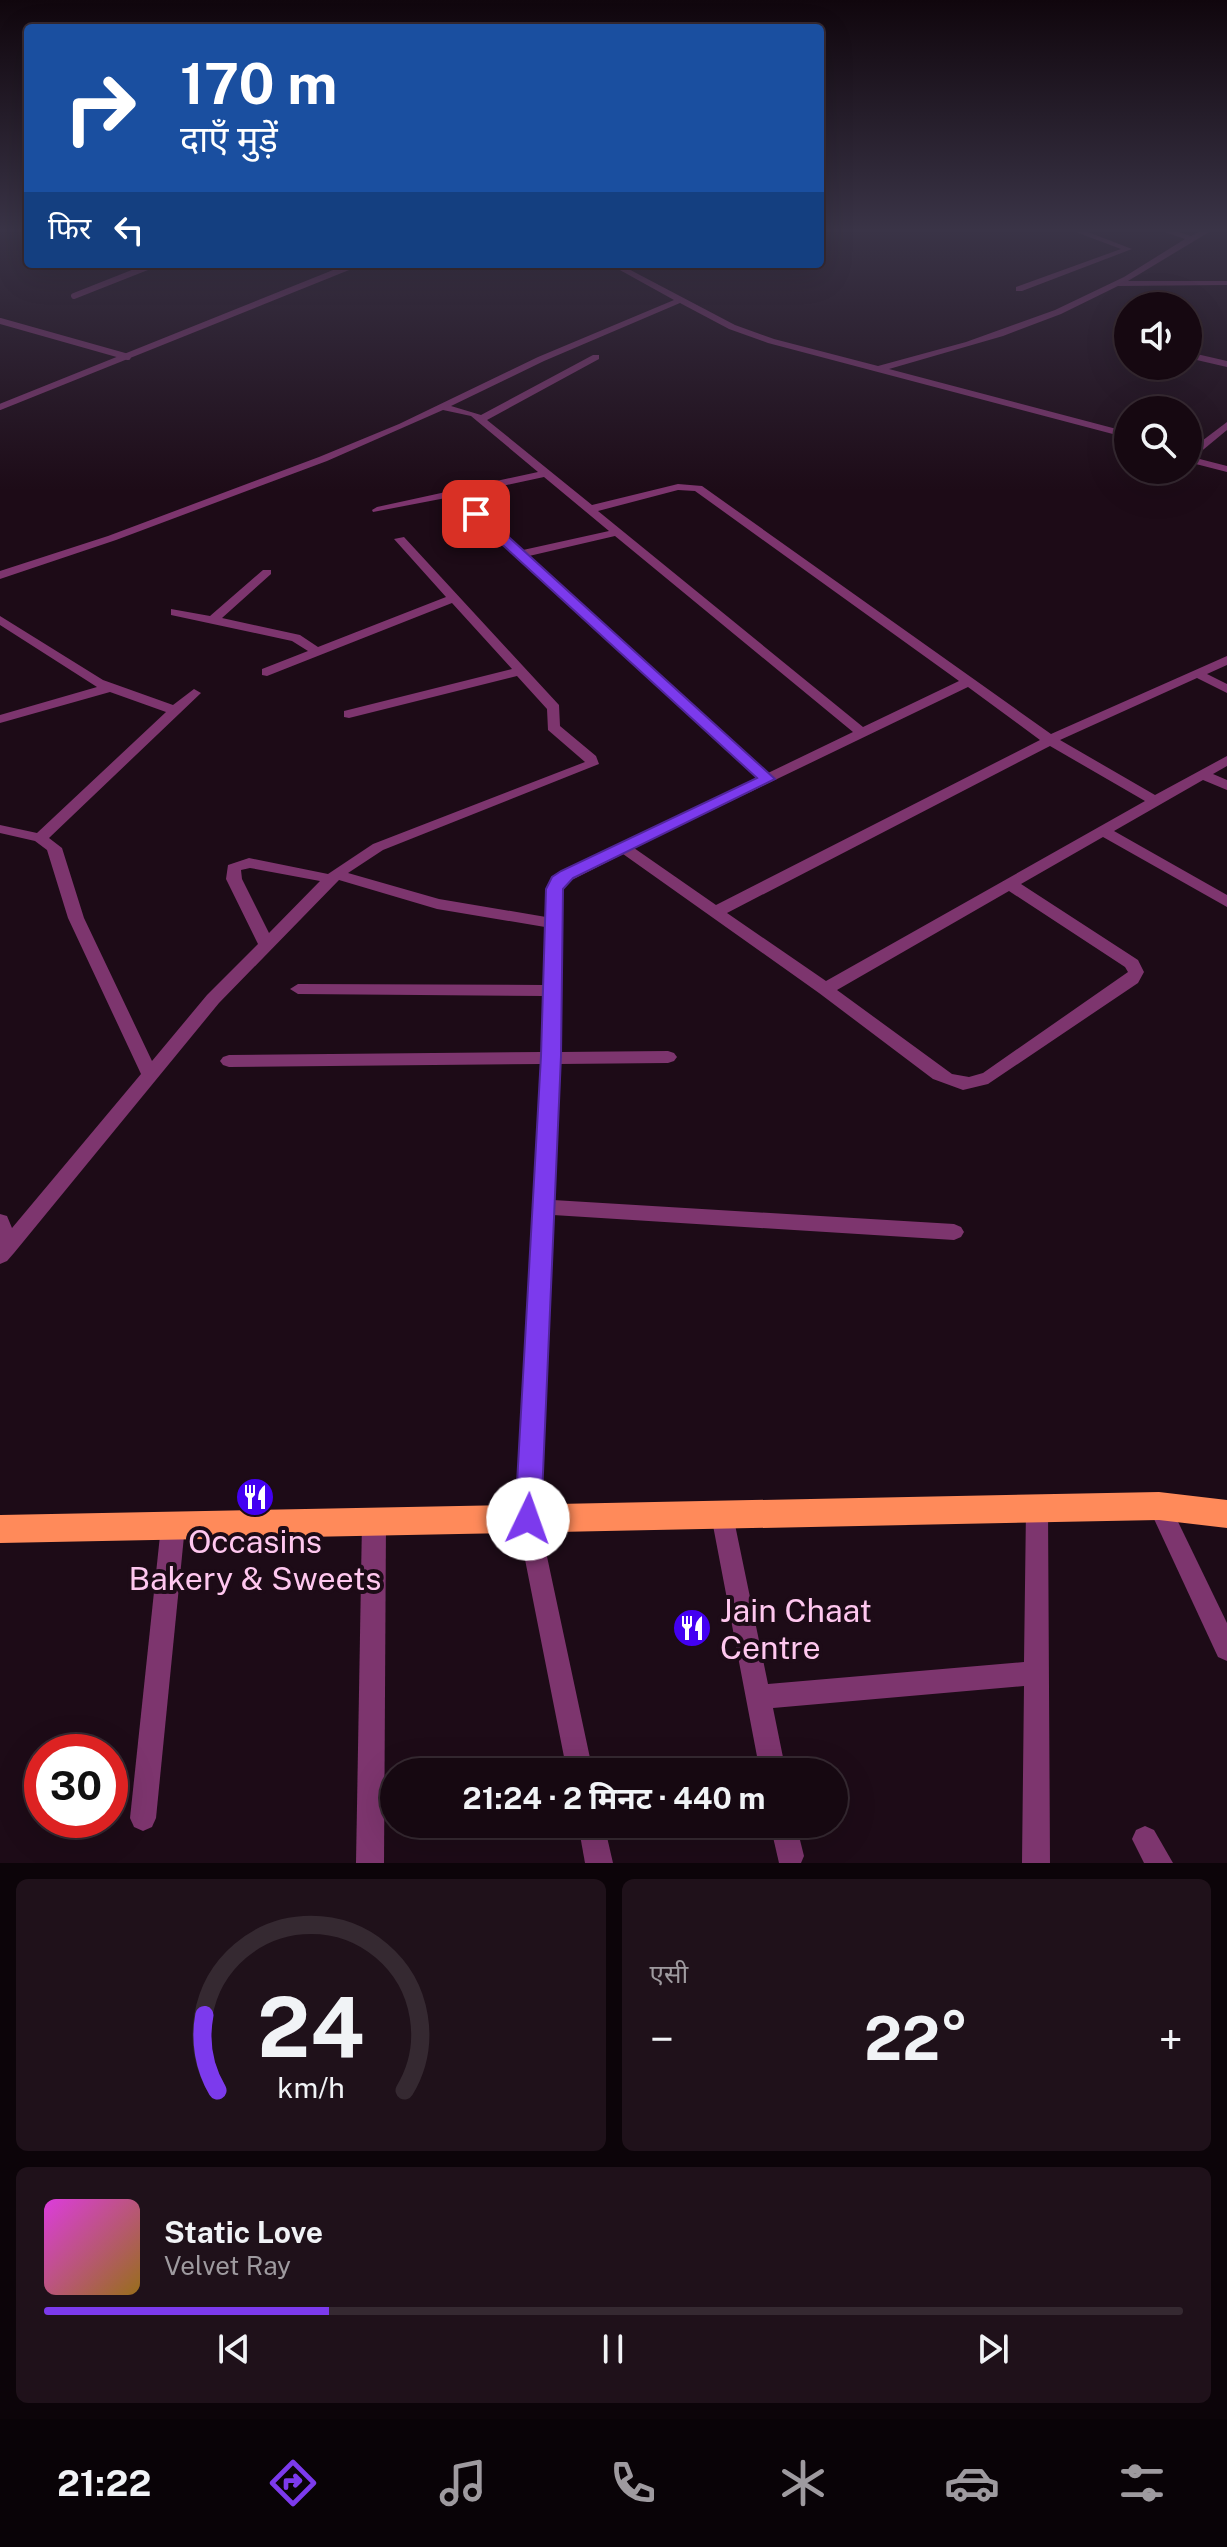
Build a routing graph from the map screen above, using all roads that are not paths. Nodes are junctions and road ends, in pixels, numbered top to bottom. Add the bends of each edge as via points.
1 (229, 316) edge
2 (643, 316) edge
3 (709, 316) edge
4 (1041, 316) edge
5 (0, 321) edge
6 (732, 327) junction
7 (129, 357) junction
8 (596, 357) dead end
9 (1202, 358) edge
10 (1227, 364) edge
11 (875, 369) junction
12 (0, 407) edge
13 (441, 407) junction
14 (481, 419) junction
15 (1227, 425) edge
16 (1114, 431) edge
17 (1114, 439) edge
18 (1202, 445) edge
19 (1202, 456) edge
20 (1202, 459) edge
21 (1227, 461) edge
22 (1227, 469) edge
23 (546, 473) junction
24 (453, 493) junction
25 (591, 509) junction
26 (377, 510) dead end
27 (618, 532) junction
28 (400, 539) dead end
29 (521, 554) junction
30 (267, 572) dead end
31 (0, 575) edge
32 (454, 598) junction
33 (175, 612) dead end
34 (0, 620) edge
35 (213, 620) junction
36 (317, 652) junction
37 (1227, 660) edge
38 (520, 671) junction
39 (267, 672) dead end
40 (1198, 674) junction
41 (968, 682) junction
42 (109, 688) junction
43 (1227, 689) edge
44 (194, 693) dead end
45 (176, 711) junction
46 (349, 714) dead end
47 (0, 719) edge
48 (862, 733) junction
49 (1050, 740) junction
50 (1227, 760) edge
51 (1203, 774) junction
52 (767, 779) junction
53 (1227, 786) edge
54 (1155, 801) junction
55 (0, 829) edge
56 (1103, 831) junction
57 (40, 838) junction
58 (624, 848) junction
59 (334, 876) junction
60 (1010, 884) junction
61 (1227, 902) edge
62 (716, 912) junction
63 (553, 923) junction
64 (266, 943) junction
65 (298, 989) dead end
66 (825, 989) junction
67 (551, 991) junction
68 (551, 1056) junction
69 (668, 1057) dead end
70 (229, 1061) dead end
71 (150, 1075) junction
72 (543, 1207) junction
73 (0, 1221) edge
74 (954, 1232) dead end
75 (4, 1252) edge
76 (1159, 1506) junction
77 (1037, 1509) junction
78 (1227, 1514) edge
79 (722, 1515) junction
80 (528, 1519) junction
81 (374, 1522) junction
82 (173, 1526) junction
83 (0, 1529) edge
84 (1227, 1649) edge
85 (1036, 1673) junction
86 (758, 1697) junction
87 (577, 1758) edge
88 (770, 1758) edge
89 (143, 1818) dead end
90 (594, 1838) edge
91 (786, 1838) edge
92 (1145, 1839) dead end
93 (790, 1856) dead end
94 (370, 1863) edge
95 (599, 1863) edge
96 (1036, 1863) edge
97 (1159, 1863) edge

1 - 7 lane
2 - 13 street
3 - 6 street
4 - 11 street via 988,339
5 - 7 lane
6 - 11 street
6 - 17 street via 747,339 799,356
7 - 12 lane
8 - 14 street
9 - 10 street
11 - 16 street
13 - 14 street
13 - 31 street via 323,459
14 - 23 street
15 - 18 street
19 - 21 street
20 - 22 street
23 - 24 street
23 - 25 street
24 - 26 street
24 - 29 street
25 - 27 street
25 - 41 street via 678,487 698,488
27 - 29 street
27 - 48 street
28 - 32 street
29 - 52 street
30 - 35 street
32 - 36 street
32 - 38 street
33 - 35 street
34 - 42 street
35 - 36 street via 296,638
36 - 39 street
37 - 40 street
38 - 46 street
38 - 59 street via 554,708 553,727 592,764 378,847
40 - 43 street
40 - 49 street
41 - 48 street
41 - 49 street
42 - 45 street
42 - 47 street
44 - 45 street
45 - 57 street
48 - 52 street
49 - 54 street
49 - 62 street
50 - 51 street
51 - 53 street
51 - 54 street
52 - 58 street
54 - 56 street
55 - 57 street
56 - 60 street
56 - 61 street
57 - 71 street via 54,848 76,918
58 - 62 street
58 - 63 street via 558,881
59 - 63 street via 437,904
59 - 64 street
59 - 64 street via 249,863 233,868
60 - 66 street
60 - 66 street via 1132,964 1136,972 989,1077 965,1085 950,1082
62 - 66 street
63 - 67 street
64 - 71 street
65 - 67 street
67 - 68 street
68 - 69 street
68 - 70 street
68 - 72 street
71 - 75 street
72 - 74 street
72 - 80 street
73 - 75 street
76 - 77 highway
76 - 78 highway
76 - 84 street
77 - 79 highway
77 - 85 street
79 - 80 highway
79 - 86 street
80 - 81 highway
80 - 87 street
81 - 82 highway
81 - 94 street
82 - 83 highway
82 - 89 street
85 - 86 street
85 - 96 street
86 - 88 street
90 - 95 street
91 - 93 street
92 - 97 street

